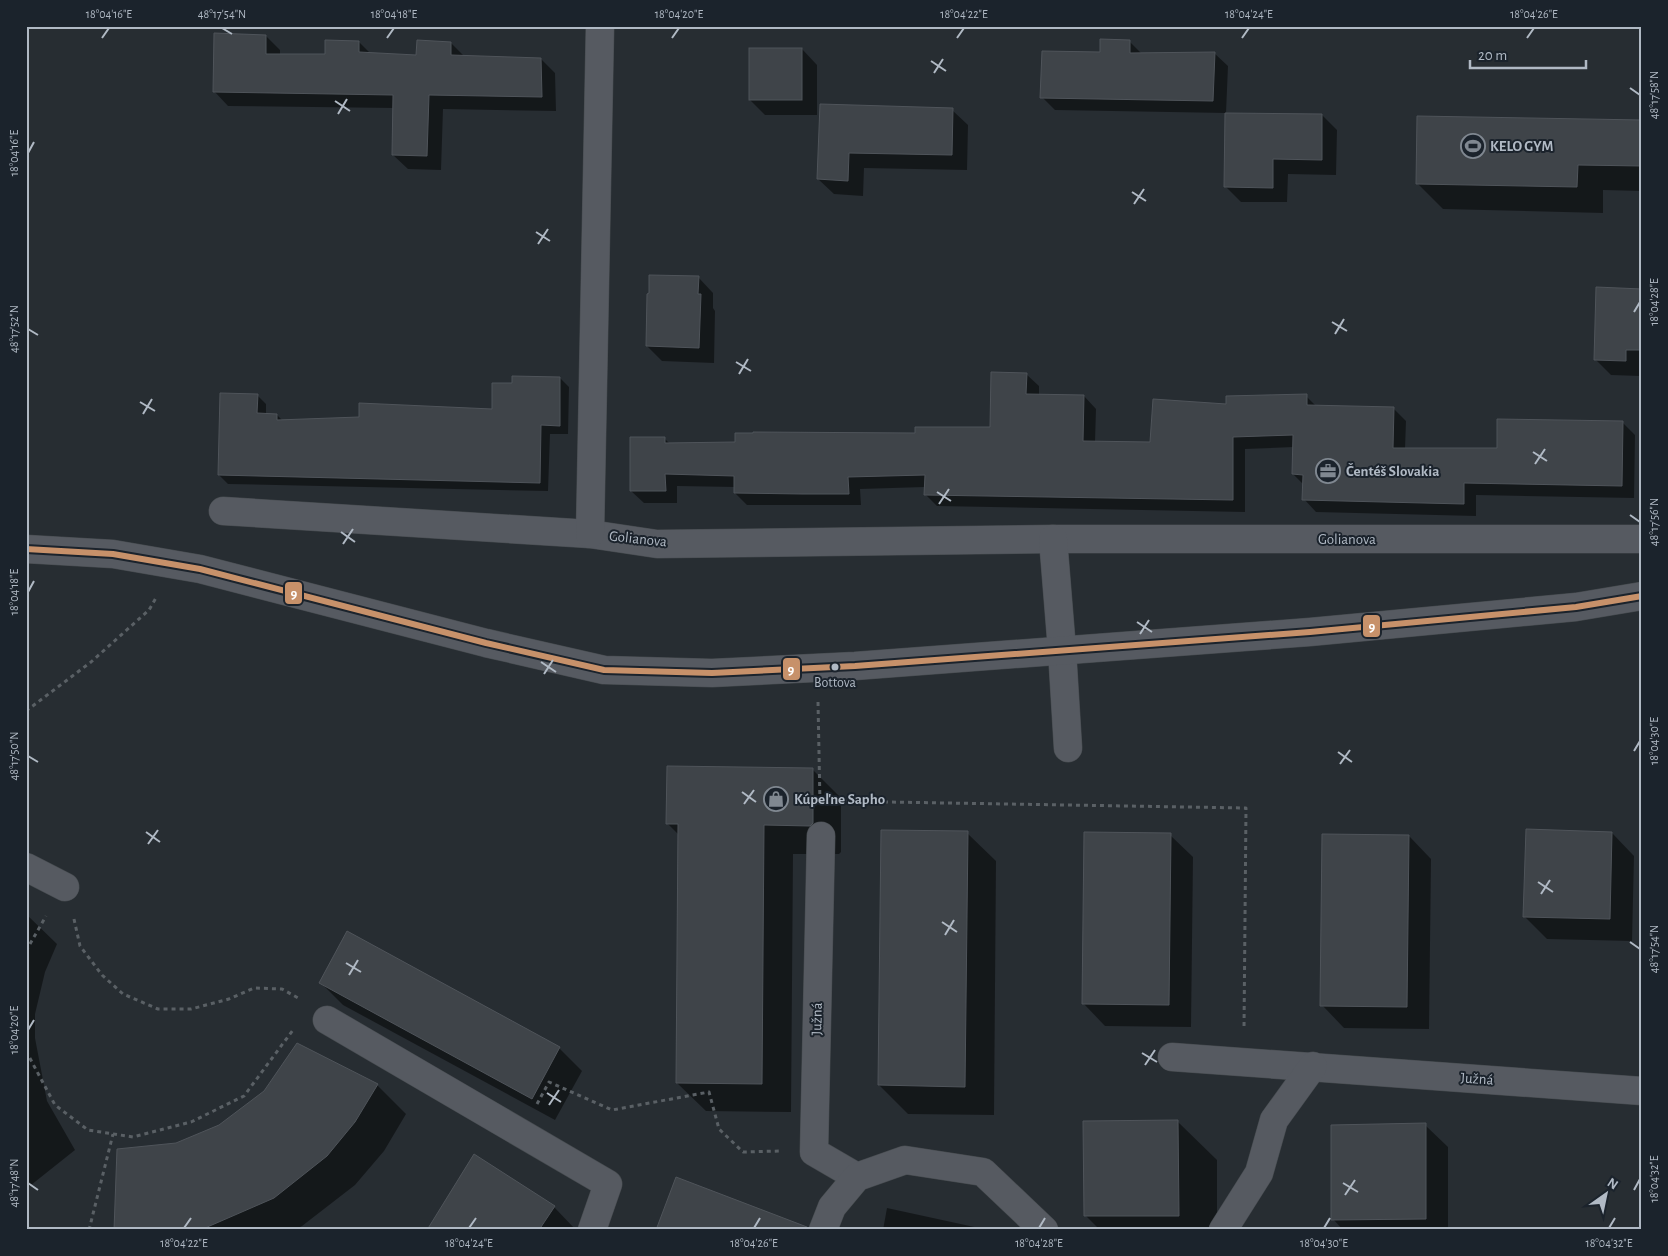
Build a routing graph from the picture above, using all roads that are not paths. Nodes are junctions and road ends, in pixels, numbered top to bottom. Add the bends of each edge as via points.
1 (600, 26) edge
2 (223, 511) dead end
3 (590, 534) junction
4 (1053, 539) junction
5 (1642, 539) edge
6 (26, 549) edge
7 (1642, 596) edge
8 (1062, 650) junction
9 (1068, 748) dead end
10 (821, 836) road end
11 (26, 867) edge
12 (65, 887) road end
13 (327, 1020) dead end
14 (1172, 1057) dead end
15 (1313, 1066) junction
16 (1642, 1091) edge
17 (857, 1177) junction
18 (592, 1230) edge
19 (824, 1230) edge
20 (1044, 1230) edge
21 (1223, 1230) edge

1 - 3 street
2 - 3 street, Golianova
3 - 4 street, Golianova via 657,544
4 - 5 street, Golianova
4 - 8 street
6 - 8 street via 113,554 200,569 604,670 712,673
7 - 8 street via 1576,607 1310,632
8 - 9 street
10 - 17 street, Južná via 814,1152
11 - 12 street
13 - 18 street via 608,1184
14 - 15 street, Južná
15 - 16 street, Južná
15 - 21 street via 1274,1120 1259,1173
17 - 19 street via 832,1207
17 - 20 street via 906,1160 983,1172

